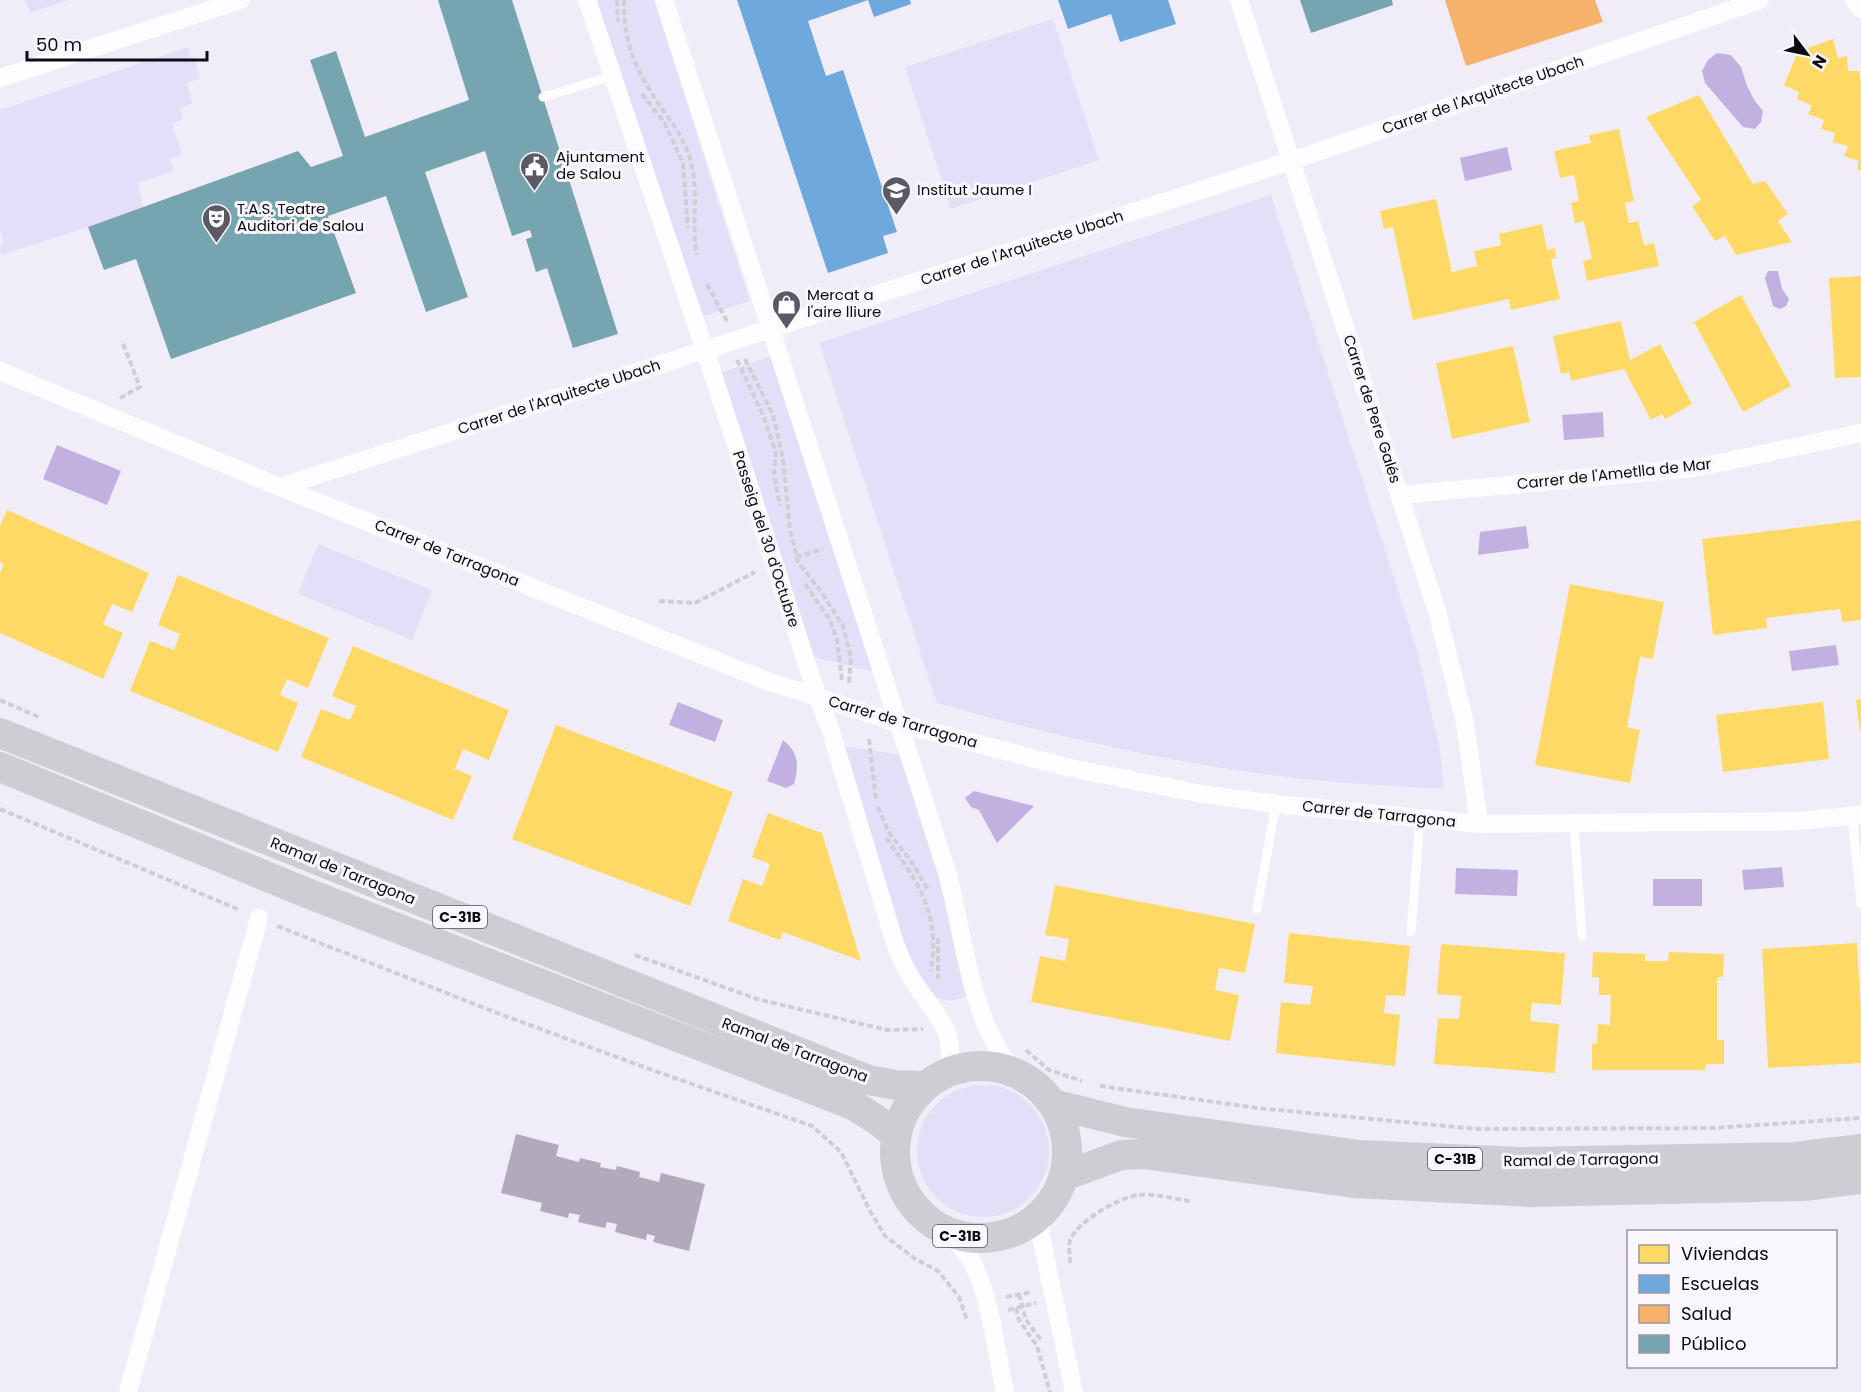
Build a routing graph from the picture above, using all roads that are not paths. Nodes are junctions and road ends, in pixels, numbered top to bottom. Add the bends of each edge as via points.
1 (241, 0) edge
2 (587, 0) edge
3 (664, 0) edge
4 (1239, 0) edge
5 (1760, 0) edge
6 (1854, 0) edge
7 (1861, 9) edge
8 (613, 76) junction
9 (0, 78) edge
10 (543, 98) dead end
11 (1291, 161) junction
12 (770, 328) junction
13 (705, 350) junction
14 (0, 371) edge
15 (1861, 434) edge
16 (280, 487) junction
17 (1400, 495) junction
18 (818, 698) junction
19 (898, 723) junction
20 (3, 733) edge
21 (0, 767) edge
22 (1276, 804) junction
23 (1857, 816) edge
24 (1420, 818) junction
25 (1479, 824) junction
26 (1574, 824) junction
27 (1861, 903) edge
28 (1257, 909) dead end
29 (259, 918) road end
30 (1411, 932) dead end
31 (1582, 936) dead end
32 (1019, 1060) junction
33 (937, 1079) junction
34 (1053, 1104) junction
35 (896, 1135) junction
36 (1861, 1149) edge
37 (1064, 1176) junction
38 (1861, 1179) edge
39 (1045, 1210) junction
40 (949, 1233) junction
41 (128, 1392) edge
42 (1005, 1392) edge
43 (1074, 1392) edge

1 - 9 street
2 - 8 street, Passeig del 30 d'Octubre
3 - 12 street
4 - 11 street, Carrer de Pere Galés
5 - 11 street, Carrer de l'Arquitecte Ubach
6 - 7 street
8 - 10 lane
8 - 13 street, Passeig del 30 d'Octubre
11 - 12 street, Carrer de l'Arquitecte Ubach
11 - 17 street, Carrer de Pere Galés
12 - 13 street, Carrer de l'Arquitecte Ubach
12 - 19 street
13 - 16 street, Carrer de l'Arquitecte Ubach
13 - 18 street, Passeig del 30 d'Octubre
14 - 16 street, Carrer de Tarragona
15 - 17 street, Carrer de l'Ametlla de Mar via 1695,468
16 - 18 street, Carrer de Tarragona
17 - 25 street, Carrer de Pere Galés via 1452,668 1465,723
18 - 19 street, Carrer de Tarragona
18 - 33 street, Passeig del 30 d'Octubre via 894,940 903,963 946,1027 952,1052
19 - 22 street, Carrer de Tarragona via 1070,768
19 - 32 street via 947,872 981,1015 994,1044
20 - 33 main road, Ramal de Tarragona / C-31B via 868,1080 896,1085
21 - 35 main road, Ramal de Tarragona / C-31B via 307,893 853,1105
22 - 24 street, Carrer de Tarragona
22 - 28 lane
23 - 26 street, Carrer de Tarragona via 1798,821
23 - 27 lane
24 - 25 street, Carrer de Tarragona
24 - 30 lane
25 - 26 street, Carrer de Tarragona
26 - 31 lane
29 - 41 street
32 - 33 main road, C-31B via 970,1066
32 - 34 main road, C-31B
33 - 35 main road, C-31B via 911,1100
34 - 36 main road, Ramal de Tarragona / C-31B via 1125,1122 1359,1155 1521,1162 1795,1157
34 - 37 main road, C-31B via 1066,1138
35 - 40 main road, C-31B via 894,1159 911,1204 928,1221
37 - 38 main road, Ramal de Tarragona / C-31B via 1121,1155 1144,1154 1354,1183 1529,1192 1804,1186
37 - 39 main road, C-31B
39 - 40 main road, C-31B via 1017,1230 1000,1236 966,1238
39 - 43 street via 1040,1232
40 - 42 street via 974,1266

